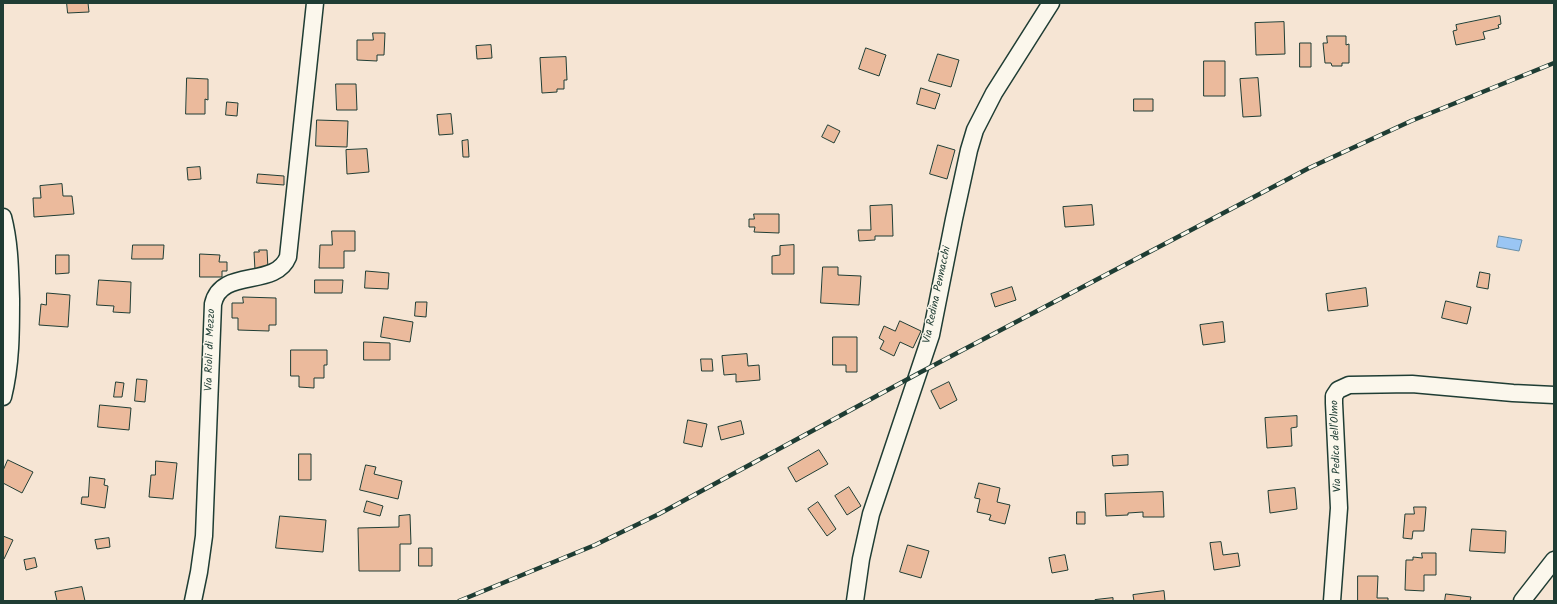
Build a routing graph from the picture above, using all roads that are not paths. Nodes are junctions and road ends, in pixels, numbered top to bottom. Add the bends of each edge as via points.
1 (316, 3) edge
2 (1051, 3) edge
3 (3, 217) edge
4 (1554, 395) edge
5 (3, 397) edge
6 (1554, 560) edge
7 (193, 601) edge
8 (855, 601) edge
9 (1332, 601) edge
10 (1522, 601) edge

1 - 7 street, Via Rioli di Mezzo via 288,257 278,270 233,282 220,290 214,299 204,536
2 - 8 street, Via Redina Pennacchi via 994,93 975,130 929,342 871,514
3 - 5 street via 10,252 11,314 10,356
4 - 9 street, Via Pedica dell'Olmo via 1412,384 1349,385 1338,390 1334,396 1334,403 1339,508
6 - 10 street

